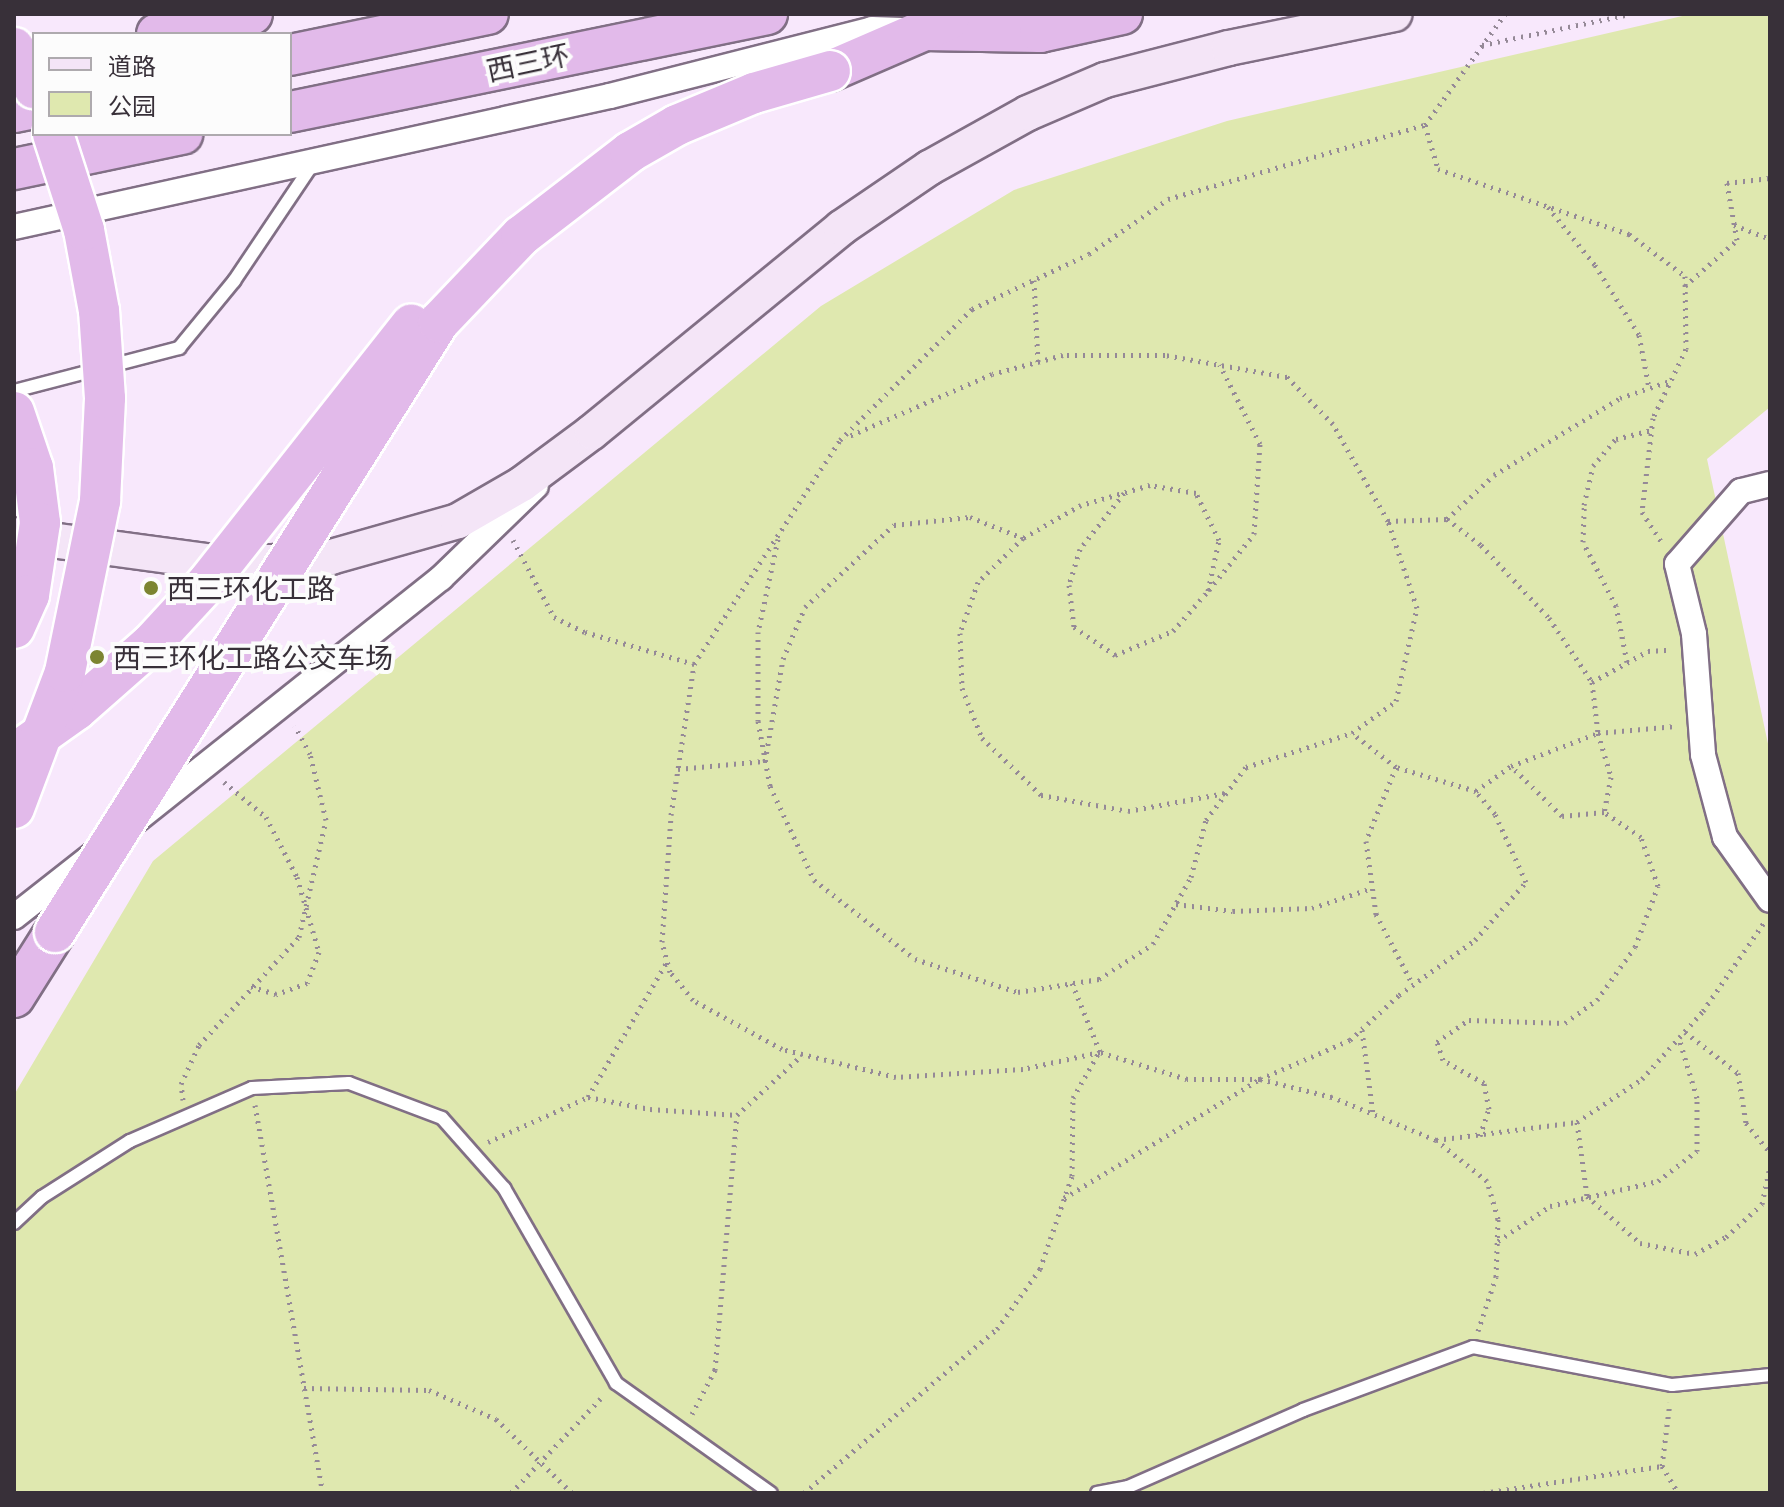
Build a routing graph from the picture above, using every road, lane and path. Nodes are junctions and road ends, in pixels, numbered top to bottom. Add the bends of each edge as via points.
1 (252, 14) edge
2 (488, 14) edge
3 (767, 14) edge
4 (962, 14) edge
5 (1122, 14) edge
6 (1395, 14) edge
7 (1505, 14) edge
8 (1630, 14) edge
9 (924, 30) junction
10 (166, 32) edge
11 (1482, 45) junction
12 (14, 48) edge
13 (292, 55) edge
14 (32, 84) edge
15 (754, 93) junction
16 (292, 112) edge
17 (1425, 125) junction
18 (54, 136) edge
19 (172, 136) edge
20 (315, 161) junction
21 (14, 169) edge
22 (1770, 178) edge
23 (1547, 207) junction
24 (1734, 225) junction
25 (14, 227) edge
26 (1770, 239) edge
27 (1034, 280) junction
28 (1685, 287) junction
29 (1038, 362) junction
30 (1220, 365) junction
31 (1671, 380) junction
32 (1649, 388) junction
33 (14, 391) edge
34 (14, 412) edge
35 (1651, 430) junction
36 (592, 432) junction
37 (840, 440) junction
38 (1770, 484) edge
39 (1124, 493) junction
40 (1447, 519) junction
41 (502, 520) junction
42 (1388, 521) junction
43 (779, 534) junction
44 (14, 535) edge
45 (1023, 538) junction
46 (1677, 564) junction
47 (1208, 591) junction
48 (14, 628) edge
49 (1695, 648) junction
50 (1627, 662) junction
51 (694, 664) junction
52 (1592, 682) junction
53 (282, 704) junction
54 (1701, 724) junction
55 (1352, 733) junction
56 (1598, 733) junction
57 (14, 754) edge
58 (765, 761) junction
59 (204, 766) junction
60 (1511, 766) junction
61 (1396, 767) junction
62 (678, 769) junction
63 (1476, 791) junction
64 (1226, 792) junction
65 (14, 808) edge
66 (1604, 812) junction
67 (1372, 888) junction
68 (1770, 900) edge
69 (307, 903) junction
70 (1176, 904) junction
71 (1770, 914) edge
72 (14, 917) edge
73 (667, 961) junction
74 (1072, 983) junction
75 (1413, 985) junction
76 (249, 986) junction
77 (14, 997) edge
78 (1362, 1030) junction
79 (1685, 1032) junction
80 (1679, 1038) junction
81 (1100, 1052) junction
82 (802, 1054) junction
83 (1260, 1079) junction
84 (252, 1088) junction
85 (588, 1097) junction
86 (737, 1115) junction
87 (1374, 1115) junction
88 (184, 1117) junction
89 (1577, 1122) junction
90 (1480, 1136) junction
91 (1436, 1140) junction
92 (471, 1150) junction
93 (1770, 1153) edge
94 (1770, 1167) edge
95 (1587, 1196) junction
96 (1064, 1198) junction
97 (14, 1223) edge
98 (1497, 1241) junction
99 (1473, 1347) junction
100 (1770, 1375) edge
101 (616, 1383) junction
102 (1672, 1385) junction
103 (304, 1388) junction
104 (683, 1430) junction
105 (543, 1459) junction
106 (1662, 1466) junction
107 (1129, 1490) edge
108 (323, 1493) edge
109 (511, 1493) edge
110 (572, 1493) edge
111 (771, 1493) edge
112 (804, 1493) edge
113 (1097, 1493) edge
114 (1483, 1493) edge
115 (1678, 1493) edge

1 - 10 highway
2 - 13 highway, 西三环
3 - 16 highway, 西三环
4 - 9 highway
5 - 9 highway via 1040,32
6 - 36 main road via 1105,80 1028,113 929,168 841,228
7 - 11 path
8 - 11 path
9 - 15 highway, bridge via 830,71
9 - 20 street via 872,29 610,96
11 - 17 path
12 - 14 highway, bridge
15 - 57 highway, bridge via 636,136 581,167 500,230 454,274 348,398 208,582 152,643 76,710
15 - 77 highway, bridge via 677,125 581,185 521,236 439,322
17 - 23 path via 1438,169
17 - 27 path via 1168,199 1089,254
18 - 65 highway, bridge via 84,230 99,311 105,398 100,501 65,672
19 - 21 highway
20 - 25 street
20 - 33 lane via 234,281 179,348
22 - 24 path via 1727,183
23 - 28 path via 1629,234 1685,276
23 - 32 path via 1595,265 1639,335
24 - 26 path
24 - 28 path via 1737,240
27 - 29 path
27 - 37 path via 972,309
28 - 31 path via 1686,349
29 - 30 path via 1063,355 1165,355
29 - 37 path via 992,374
30 - 42 path via 1287,377 1333,424
30 - 47 path via 1260,444 1254,534
31 - 32 path
31 - 35 path
32 - 40 path via 1620,398 1494,475
34 - 48 highway, bridge via 33,468 40,523 29,595
35 - 46 path via 1642,512
35 - 50 path via 1616,439 1593,466 1584,505 1583,542 1616,606
36 - 41 street
36 - 44 main road via 522,484 458,521 331,557 214,562
37 - 43 path
38 - 46 street via 1741,491
39 - 45 path via 1081,505
39 - 47 path via 1150,485 1196,493 1219,540
39 - 47 path via 1080,549 1069,585 1074,627 1115,655 1173,631
40 - 42 path
40 - 52 path via 1481,545 1549,618
41 - 51 path via 554,617 585,632
41 - 53 street via 441,578
42 - 55 path via 1417,608 1396,701
43 - 51 path
43 - 58 path via 758,632 758,721
45 - 58 path via 970,517 894,525 858,556 805,607 783,659
45 - 64 path via 978,582 960,633 962,688 982,738 1041,795 1128,811
46 - 49 street
49 - 50 path via 1648,651
49 - 54 street
50 - 52 path
51 - 62 path
52 - 56 path
53 - 59 street
53 - 69 path via 310,754 326,820
54 - 56 path
54 - 68 street via 1725,837
55 - 61 path
55 - 64 path via 1246,767
56 - 60 path
56 - 66 path via 1611,777
58 - 62 path
58 - 74 path via 770,786 814,880 915,959 1018,992
59 - 69 path via 266,817
59 - 72 street
60 - 63 path
60 - 66 path via 1562,816
61 - 63 path
61 - 67 path via 1366,841
62 - 73 path via 662,942
63 - 75 path via 1495,814 1526,882 1475,940
64 - 70 path via 1206,820 1191,877
66 - 90 path via 1641,837 1658,886 1635,947 1597,1000 1565,1023 1469,1020 1437,1042 1443,1060 1484,1083 1489,1109
67 - 70 path via 1312,908 1233,911
67 - 75 path via 1376,914
69 - 76 path via 299,937
69 - 76 path via 319,952 307,983 276,994
70 - 74 path via 1153,944 1099,979
71 - 79 path
73 - 82 path via 693,1000 782,1049
73 - 85 path
74 - 81 path
75 - 78 path
76 - 88 path via 199,1045 181,1084
78 - 83 path
78 - 87 path
79 - 80 path
79 - 93 path via 1738,1073 1746,1123
80 - 89 path via 1642,1079
80 - 95 path via 1697,1098 1697,1151 1658,1181
81 - 82 path via 1023,1069 896,1077
81 - 83 path via 1187,1079
81 - 96 path via 1073,1098 1072,1176
82 - 86 path
83 - 87 path
83 - 96 path
84 - 88 lane
84 - 92 lane via 349,1083 442,1118
84 - 103 path
85 - 86 path via 650,1109
85 - 92 path
86 - 104 path via 715,1370
87 - 91 path
88 - 97 lane via 130,1141 42,1197
89 - 90 path
89 - 95 path
90 - 91 path
91 - 98 path via 1487,1181 1498,1219
92 - 101 lane via 504,1188
94 - 95 path via 1762,1204 1726,1237 1695,1254 1640,1243
95 - 98 path via 1550,1206
96 - 112 path via 1040,1269 997,1329
98 - 99 path via 1496,1277
99 - 102 lane
99 - 107 lane via 1303,1410
100 - 102 lane
101 - 104 lane
101 - 105 path
102 - 106 path
103 - 105 path via 429,1390 496,1419
103 - 108 path
104 - 111 lane
105 - 109 path
105 - 110 path
106 - 114 path
106 - 115 path
107 - 113 lane

